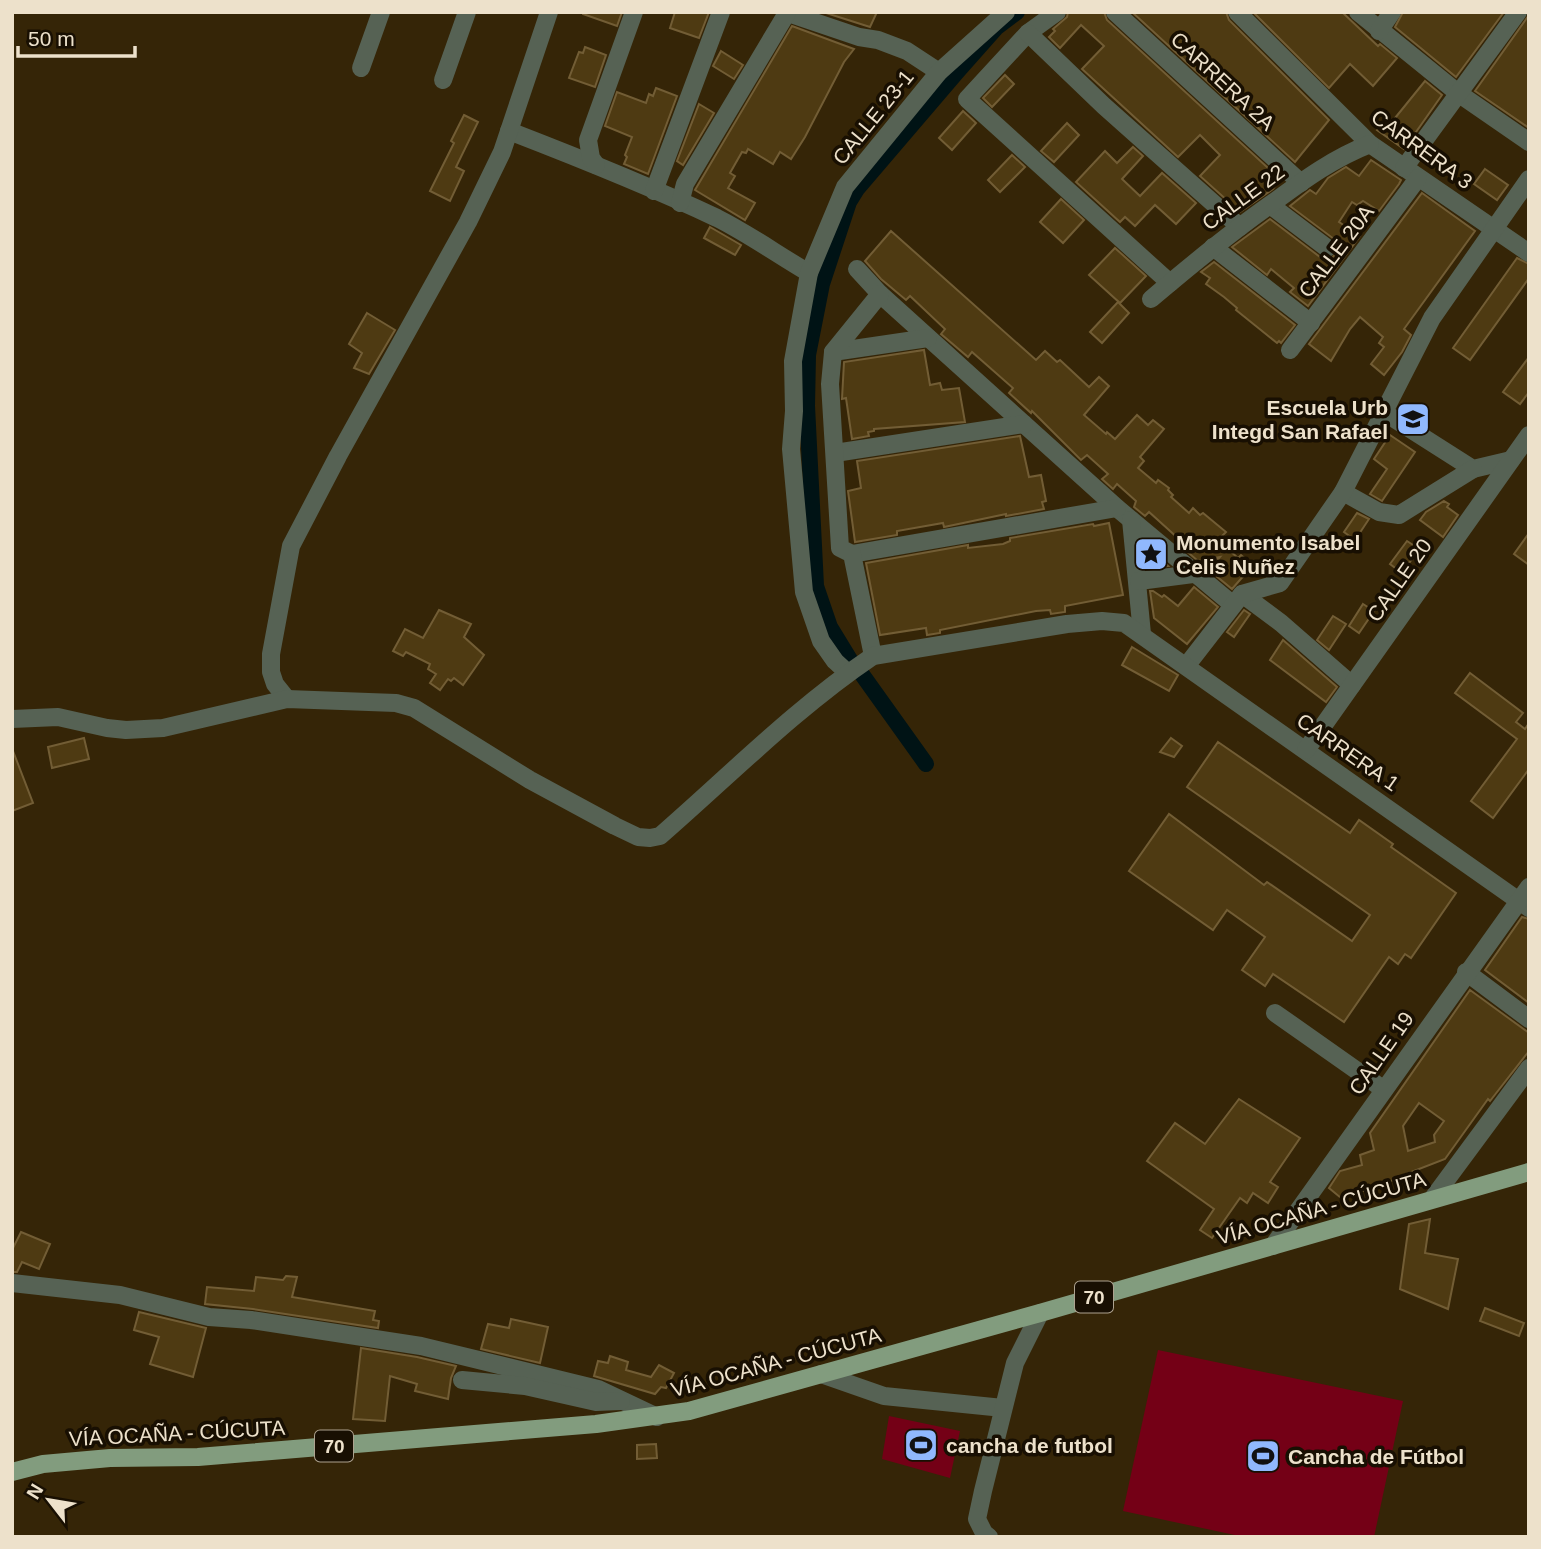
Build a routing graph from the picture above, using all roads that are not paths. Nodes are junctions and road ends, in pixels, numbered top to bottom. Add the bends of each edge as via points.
1 (380, 12) edge
2 (467, 12) edge
3 (549, 12) edge
4 (634, 12) edge
5 (721, 12) edge
6 (1006, 12) edge
7 (1057, 12) edge
8 (1115, 12) edge
9 (1237, 12) edge
10 (1358, 12) edge
11 (1392, 12) edge
12 (1518, 12) edge
13 (786, 13) edge
14 (1379, 31) junction
15 (1028, 33) junction
16 (361, 68) dead end
17 (939, 72) junction
18 (443, 79) dead end
19 (1458, 93) junction
20 (509, 131) junction
21 (1529, 142) edge
22 (1370, 144) junction
23 (596, 165) junction
24 (1411, 173) junction
25 (1529, 179) edge
26 (1300, 183) junction
27 (654, 191) junction
28 (680, 203) junction
29 (1270, 205) junction
30 (1240, 227) junction
31 (1494, 228) junction
32 (1213, 247) junction
33 (1327, 248) dead end
34 (1529, 253) edge
35 (857, 269) dead end
36 (809, 273) junction
37 (1170, 283) junction
38 (880, 293) junction
39 (1151, 299) dead end
40 (1311, 323) junction
41 (928, 338) junction
42 (1290, 350) dead end
43 (833, 352) junction
44 (1385, 413) junction
45 (1024, 424) junction
46 (1529, 435) edge
47 (835, 453) junction
48 (1511, 460) junction
49 (1473, 469) junction
50 (1343, 492) junction
51 (1124, 514) junction
52 (852, 554) junction
53 (1193, 573) junction
54 (1139, 581) junction
55 (1237, 599) junction
56 (1142, 634) junction
57 (873, 656) junction
58 (1187, 665) junction
59 (848, 673) junction
60 (1352, 685) junction
61 (287, 699) junction
62 (12, 719) edge
63 (1306, 750) junction
64 (1525, 899) edge
65 (1466, 972) junction
66 (1275, 1013) dead end
67 (1529, 1019) edge
68 (1529, 1068) edge
69 (1383, 1089) junction
70 (1529, 1172) edge
71 (1433, 1198) junction
72 (1273, 1246) junction
73 (12, 1283) edge
74 (1040, 1313) junction
75 (821, 1374) junction
76 (462, 1380) dead end
77 (621, 1401) junction
78 (1003, 1408) junction
79 (657, 1417) junction
80 (12, 1472) edge
81 (989, 1537) edge

1 - 16 street
2 - 18 street
3 - 20 street
4 - 23 street via 589,140
5 - 27 street
6 - 17 street, CALLE 23-1
7 - 15 street
8 - 26 street, CARRERA 2A
9 - 22 street, CARRERA 3
10 - 14 street
11 - 14 street
12 - 19 street, CALLE 20A
13 - 17 street via 888,43
13 - 28 street via 685,184
14 - 19 street
15 - 30 street
15 - 37 street via 967,99
17 - 36 street, CALLE 23-1 via 845,187
19 - 21 street
19 - 24 street, CALLE 20A
20 - 23 street
20 - 61 street via 467,222 291,546 271,654 275,684
22 - 24 street, CARRERA 3
22 - 26 street, CALLE 22 via 1345,153
23 - 27 street
24 - 31 street, CARRERA 3
24 - 40 street, CALLE 20A
25 - 31 street
26 - 29 street, CALLE 22
27 - 28 street
28 - 36 street via 755,239
29 - 30 street, CALLE 22
29 - 33 street
30 - 32 street, CALLE 22
31 - 34 street, CARRERA 3
31 - 44 street via 1432,318
32 - 37 street, CALLE 22
32 - 40 street
35 - 38 street
36 - 59 street, CALLE 23-1 via 793,360 791,449 804,592 821,641
37 - 39 street, CALLE 22
38 - 41 street
38 - 43 street
40 - 42 street, CALLE 20A
41 - 43 street
41 - 45 street
43 - 47 street via 830,384
44 - 49 street
44 - 50 street
45 - 47 street
45 - 51 street
46 - 48 street, CALLE 20
47 - 52 street via 840,548
48 - 49 street
48 - 60 street, CALLE 20
49 - 50 street via 1399,515 1380,512
50 - 55 street via 1280,583
51 - 52 street
51 - 53 street
51 - 54 street
52 - 57 street
53 - 54 street
53 - 55 street
54 - 56 street
55 - 58 street
55 - 60 street via 1281,623
56 - 57 street, CARRERA 1 via 1124,623 1079,622
56 - 58 street, CARRERA 1
57 - 59 street
58 - 63 street, CARRERA 1
59 - 61 street via 660,836 650,838 638,837 542,787 414,708 396,703
60 - 63 street, CALLE 20
61 - 62 street via 163,728 126,730 58,717
63 - 64 street, CARRERA 1
64 - 65 street, CALLE 19
65 - 67 street
65 - 69 street, CALLE 19
66 - 69 street
68 - 71 street
69 - 72 street, CALLE 19
70 - 71 main road, VÍA OCAÑA - CÚCUTA / 70
71 - 72 main road, VÍA OCAÑA - CÚCUTA / 70
72 - 74 main road, VÍA OCAÑA - CÚCUTA / 70
73 - 77 street via 120,1296 209,1317 421,1346 598,1389
74 - 75 main road, VÍA OCAÑA - CÚCUTA / 70
74 - 78 street via 1016,1363
75 - 78 street via 884,1396
75 - 79 main road, VÍA OCAÑA - CÚCUTA / 70
76 - 77 street via 524,1386 596,1402
77 - 79 street
78 - 81 street via 977,1519
79 - 80 main road, VÍA OCAÑA - CÚCUTA / 70 via 198,1457 110,1458 43,1464

